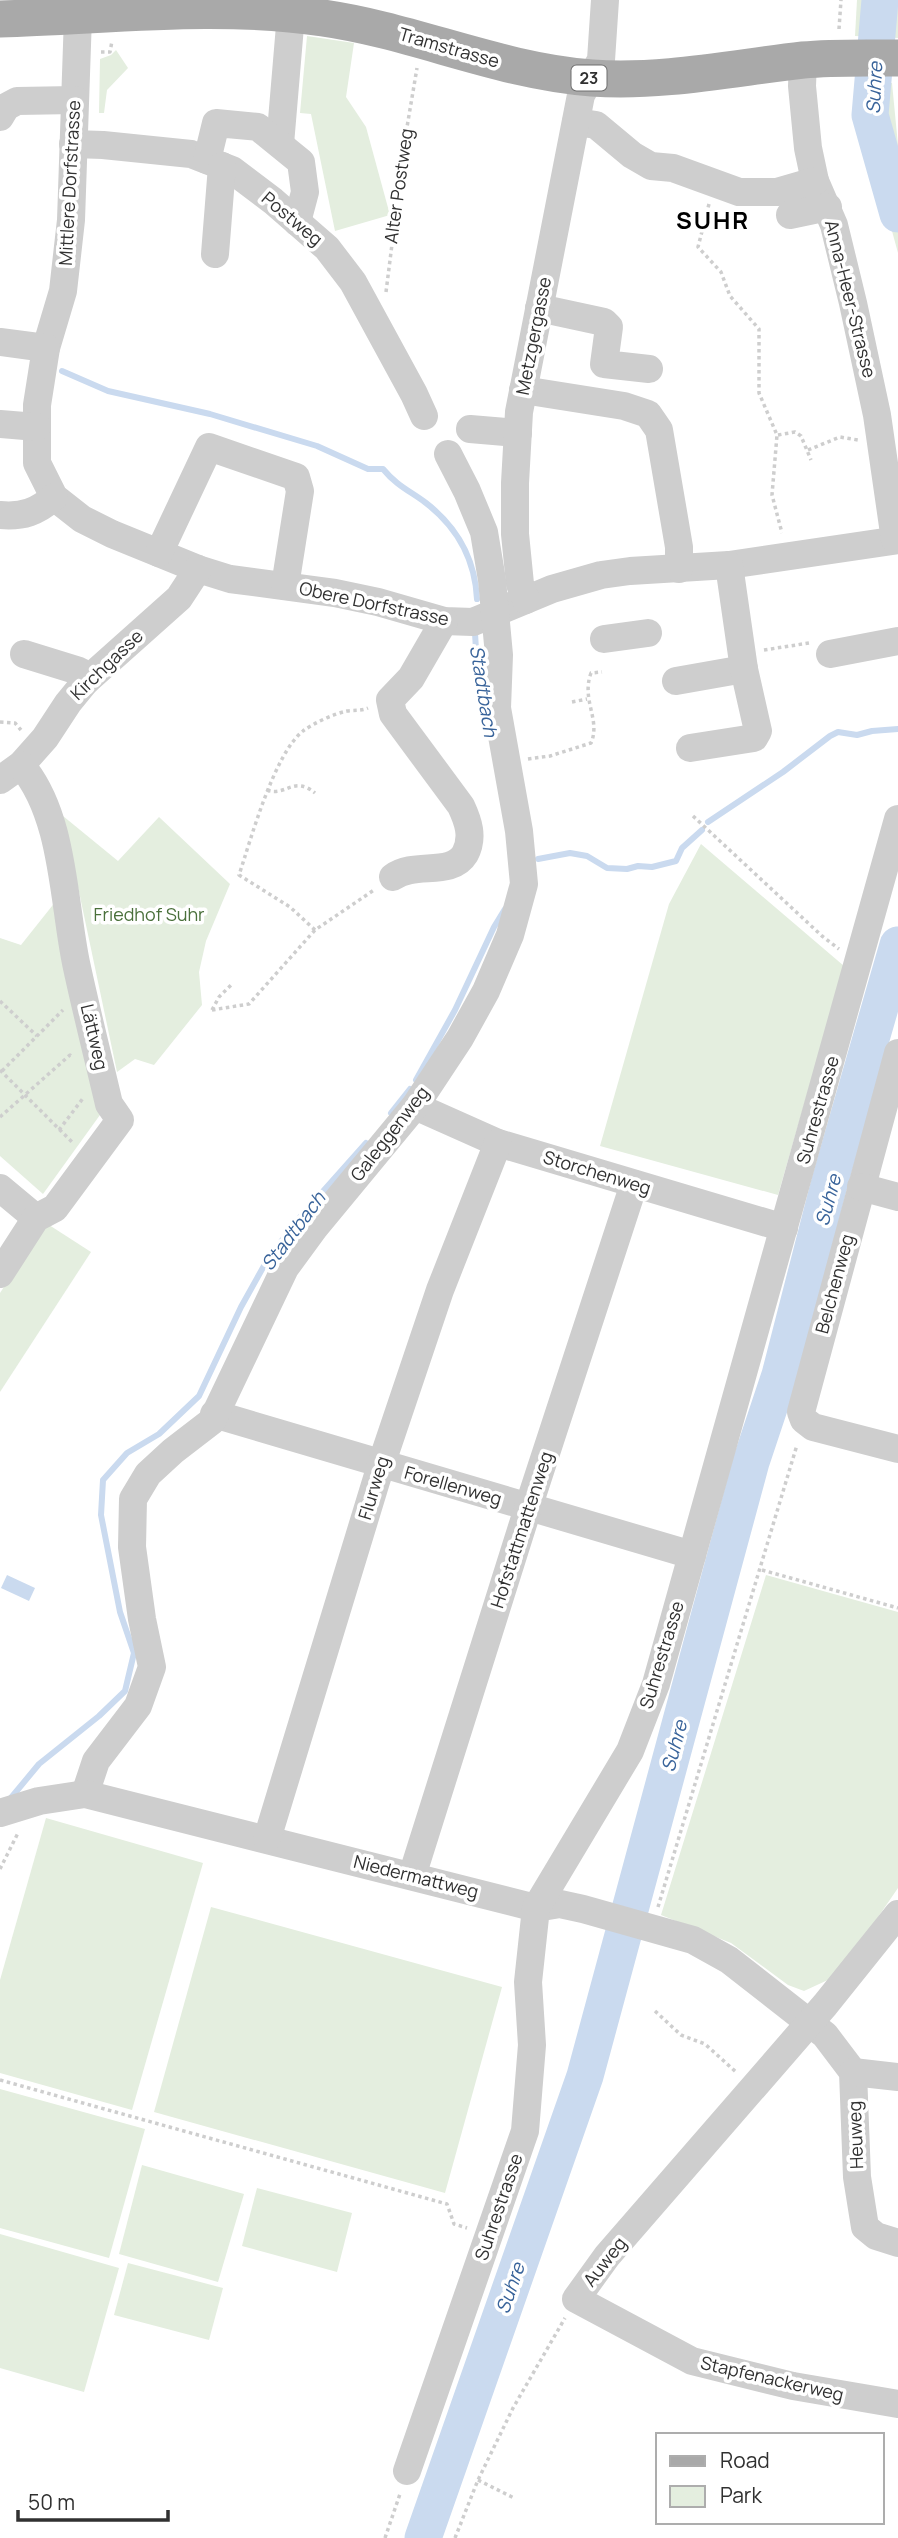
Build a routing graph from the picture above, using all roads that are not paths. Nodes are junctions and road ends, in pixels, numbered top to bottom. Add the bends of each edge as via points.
1 (605, 0) edge
2 (314, 10) edge
3 (78, 16) junction
4 (0, 19) edge
5 (898, 58) edge
6 (803, 60) junction
7 (592, 78) junction
8 (75, 100) junction
9 (0, 117) edge
10 (576, 122) junction
11 (73, 144) junction
12 (280, 144) junction
13 (215, 163) junction
14 (815, 181) junction
15 (828, 207) junction
16 (790, 215) dead end
17 (297, 222) junction
18 (215, 254) dead end
19 (539, 308) junction
20 (0, 342) edge
21 (46, 348) junction
22 (649, 369) dead end
23 (523, 390) junction
24 (424, 416) dead end
25 (0, 424) edge
26 (37, 427) junction
27 (470, 429) dead end
28 (518, 433) junction
29 (447, 454) dead end
30 (54, 497) junction
31 (0, 515) edge
32 (896, 540) edge
33 (159, 553) junction
34 (729, 565) junction
35 (198, 569) junction
36 (679, 569) junction
37 (285, 586) junction
38 (526, 600) junction
39 (494, 615) junction
40 (444, 621) junction
41 (648, 633) dead end
42 (604, 639) dead end
43 (898, 641) edge
44 (24, 654) dead end
45 (830, 654) road end
46 (743, 661) junction
47 (86, 681) junction
48 (676, 681) dead end
49 (690, 748) dead end
50 (10, 772) edge
51 (898, 819) edge
52 (384, 882) road end
53 (898, 1052) edge
54 (415, 1106) junction
55 (498, 1143) junction
56 (634, 1184) junction
57 (861, 1187) junction
58 (0, 1188) edge
59 (898, 1198) edge
60 (36, 1218) junction
61 (784, 1228) junction
62 (0, 1274) edge
63 (214, 1413) junction
64 (898, 1449) edge
65 (382, 1465) junction
66 (528, 1508) junction
67 (692, 1555) junction
68 (85, 1794) junction
69 (12, 1809) edge
70 (267, 1839) junction
71 (412, 1876) junction
72 (536, 1908) junction
73 (898, 1914) edge
74 (809, 2022) junction
75 (853, 2072) junction
76 (898, 2077) edge
77 (898, 2243) edge
78 (576, 2299) joint
79 (898, 2404) edge
80 (407, 2472) road end

1 - 7 street, Metzgergasse via 601,60
2 - 3 main road, Tramstrasse / 23 via 215,9
2 - 7 main road, Tramstrasse / 23 via 528,70
2 - 12 street
3 - 4 main road, Tramstrasse / 23
3 - 8 street, Mittlere Dorfstrasse
5 - 6 main road, Tramstrasse / 23
6 - 7 main road, Tramstrasse / 23 via 658,78
6 - 14 street, Anna-Heer-Strasse via 808,148
7 - 10 street, Metzgergasse via 581,95
8 - 9 street via 18,101
8 - 11 street, Mittlere Dorfstrasse
10 - 14 street via 596,125 651,166 673,168 738,192 777,192
10 - 19 street, Metzgergasse
11 - 13 street, Postweg via 191,154
11 - 21 street, Mittlere Dorfstrasse via 63,291
12 - 13 street via 258,127 216,123
12 - 17 street via 301,162 306,192
13 - 17 street, Postweg via 232,170
13 - 18 street
14 - 15 street, Anna-Heer-Strasse
15 - 16 street
15 - 32 street, Anna-Heer-Strasse via 877,415
17 - 24 street, Postweg via 327,248 353,282
19 - 22 street via 604,322 609,327 604,364
19 - 23 street, Metzgergasse
20 - 21 street
21 - 26 street, Obere Dorfstrasse
23 - 28 street, Metzgergasse
23 - 36 street via 624,405 648,414 659,430
25 - 26 street
26 - 30 street, Obere Dorfstrasse via 37,463
27 - 28 street
28 - 38 street, Metzgergasse via 515,534
29 - 39 street via 484,532
30 - 31 street via 30,514
30 - 33 street, Obere Dorfstrasse via 82,519
32 - 34 street, Obere Dorfstrasse
33 - 35 street, Obere Dorfstrasse
33 - 37 street via 209,447 296,477 300,491
34 - 36 street, Obere Dorfstrasse
34 - 46 street
35 - 37 street, Obere Dorfstrasse via 230,579
35 - 47 street, Kirchgasse via 179,598
36 - 38 street, Obere Dorfstrasse via 601,575
37 - 40 street, Obere Dorfstrasse via 378,602
38 - 39 street, Obere Dorfstrasse
39 - 40 street, Obere Dorfstrasse via 473,622
39 - 54 street, Galeggenweg via 499,655 497,708 524,884 510,935 486,991
40 - 52 street via 411,678 390,700 393,714 461,806 468,823 468,849 451,866 404,869
41 - 42 street
43 - 45 street
44 - 47 street via 79,671
46 - 48 street
46 - 49 street via 758,731 754,738
47 - 50 street, Kirchgasse via 45,738
50 - 60 street, Lättweg via 41,796 53,828 109,1104 120,1121 55,1208
51 - 61 street, Suhrestrasse
53 - 57 street, Belchenweg
54 - 55 street, Storchenweg
54 - 63 street, Galeggenweg via 285,1268
55 - 56 street, Storchenweg
55 - 65 street, Flurweg via 440,1290
56 - 61 street, Storchenweg
56 - 66 street, Hofstattmattenweg
57 - 59 street
57 - 64 street, Belchenweg via 801,1412 813,1427
58 - 60 street
60 - 62 street, Lättweg
61 - 67 street, Suhrestrasse
63 - 65 street, Forellenweg
63 - 68 street, Galeggenweg via 212,1420 148,1474 132,1499 132,1547 152,1667 138,1706 96,1761
65 - 66 street, Forellenweg
65 - 70 street, Flurweg
66 - 67 street, Forellenweg
66 - 71 street, Hofstattmattenweg
67 - 72 street, Suhrestrasse via 656,1684 630,1751
68 - 69 street, Niedermattweg
68 - 70 street, Niedermattweg
70 - 71 street, Niedermattweg
71 - 72 street, Niedermattweg
72 - 74 street, Niedermattweg via 559,1904 692,1940 729,1960
72 - 80 street, Suhrestrasse via 528,1982 532,2045 525,2132
73 - 74 street, Auweg
74 - 75 street
74 - 78 street, Auweg via 607,2256
75 - 76 street
75 - 77 street, Heuweg via 857,2177 865,2227
78 - 79 street, Stapfenackerweg via 692,2361 793,2386

